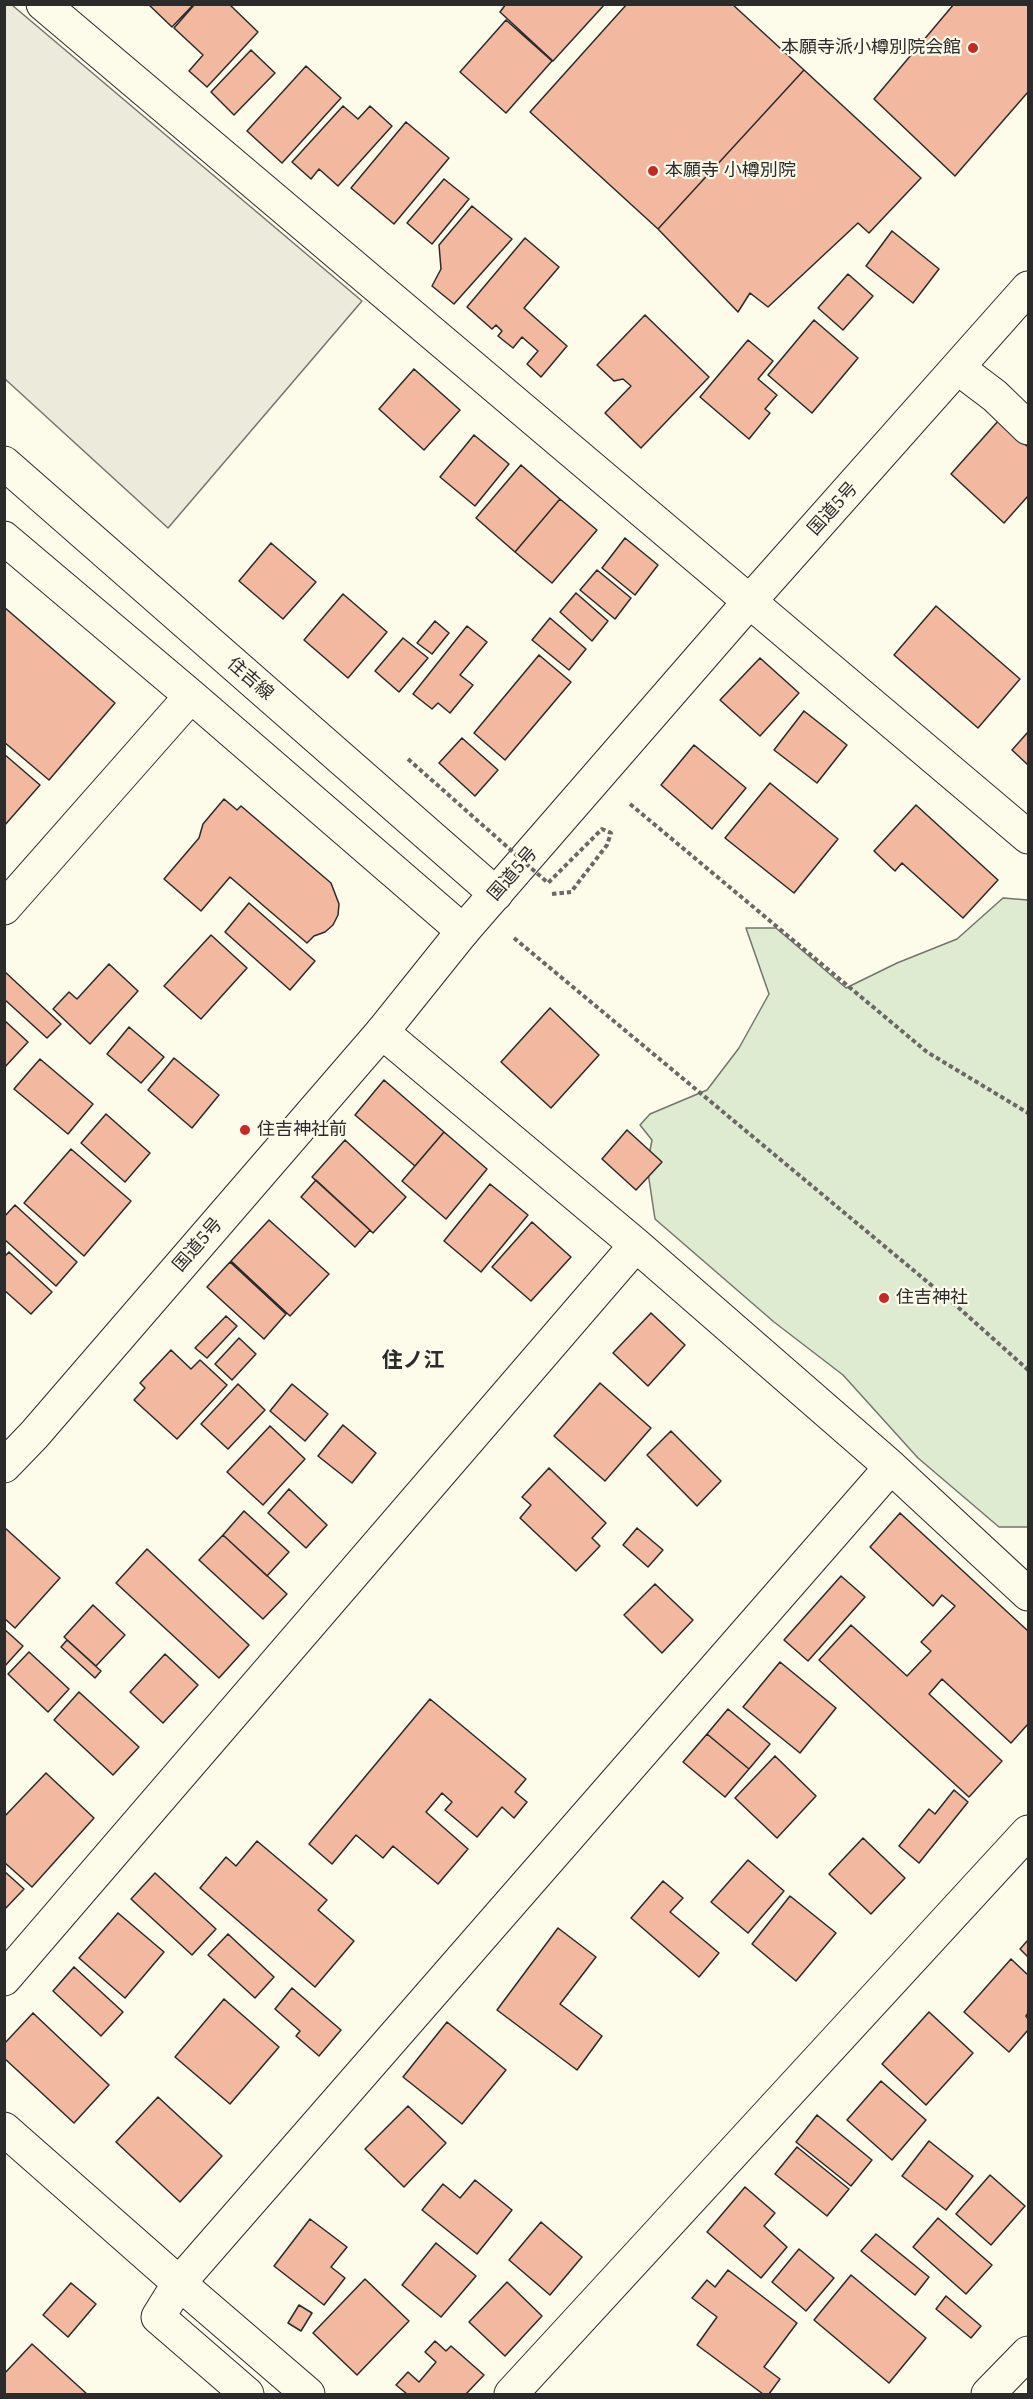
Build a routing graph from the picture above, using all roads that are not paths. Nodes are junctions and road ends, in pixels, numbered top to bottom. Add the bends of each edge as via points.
1 (43, 4) edge
2 (1029, 288) edge
3 (958, 368) junction
4 (1029, 428) edge
5 (4, 464) edge
6 (4, 538) edge
7 (749, 602) junction
8 (192, 696) junction
9 (1029, 837) edge
10 (496, 894) junction
11 (4, 908) edge
12 (464, 931) junction
13 (382, 1032) junction
14 (636, 1245) junction
15 (4, 1466) edge
16 (891, 1467) junction
17 (1029, 1594) edge
18 (1029, 1832) edge
19 (4, 1979) edge
20 (4, 2129) edge
21 (179, 2283) junction
22 (1029, 2353) edge
23 (247, 2394) edge
24 (308, 2394) edge
25 (511, 2394) edge
26 (988, 2394) edge

1 - 7 main road
2 - 3 main road, 国道5号
3 - 4 main road
3 - 7 main road, 国道5号
5 - 10 main road, 住吉線
6 - 8 main road
7 - 9 main road
7 - 10 main road, 国道5号
8 - 11 main road
8 - 12 main road
10 - 12 main road, 国道5号
12 - 13 main road, 国道5号
13 - 14 main road
13 - 15 main road, 国道5号
14 - 16 main road
14 - 19 main road
16 - 17 main road
16 - 21 main road
18 - 25 main road
20 - 21 main road
21 - 23 main road via 158,2317
21 - 24 main road
22 - 26 main road

